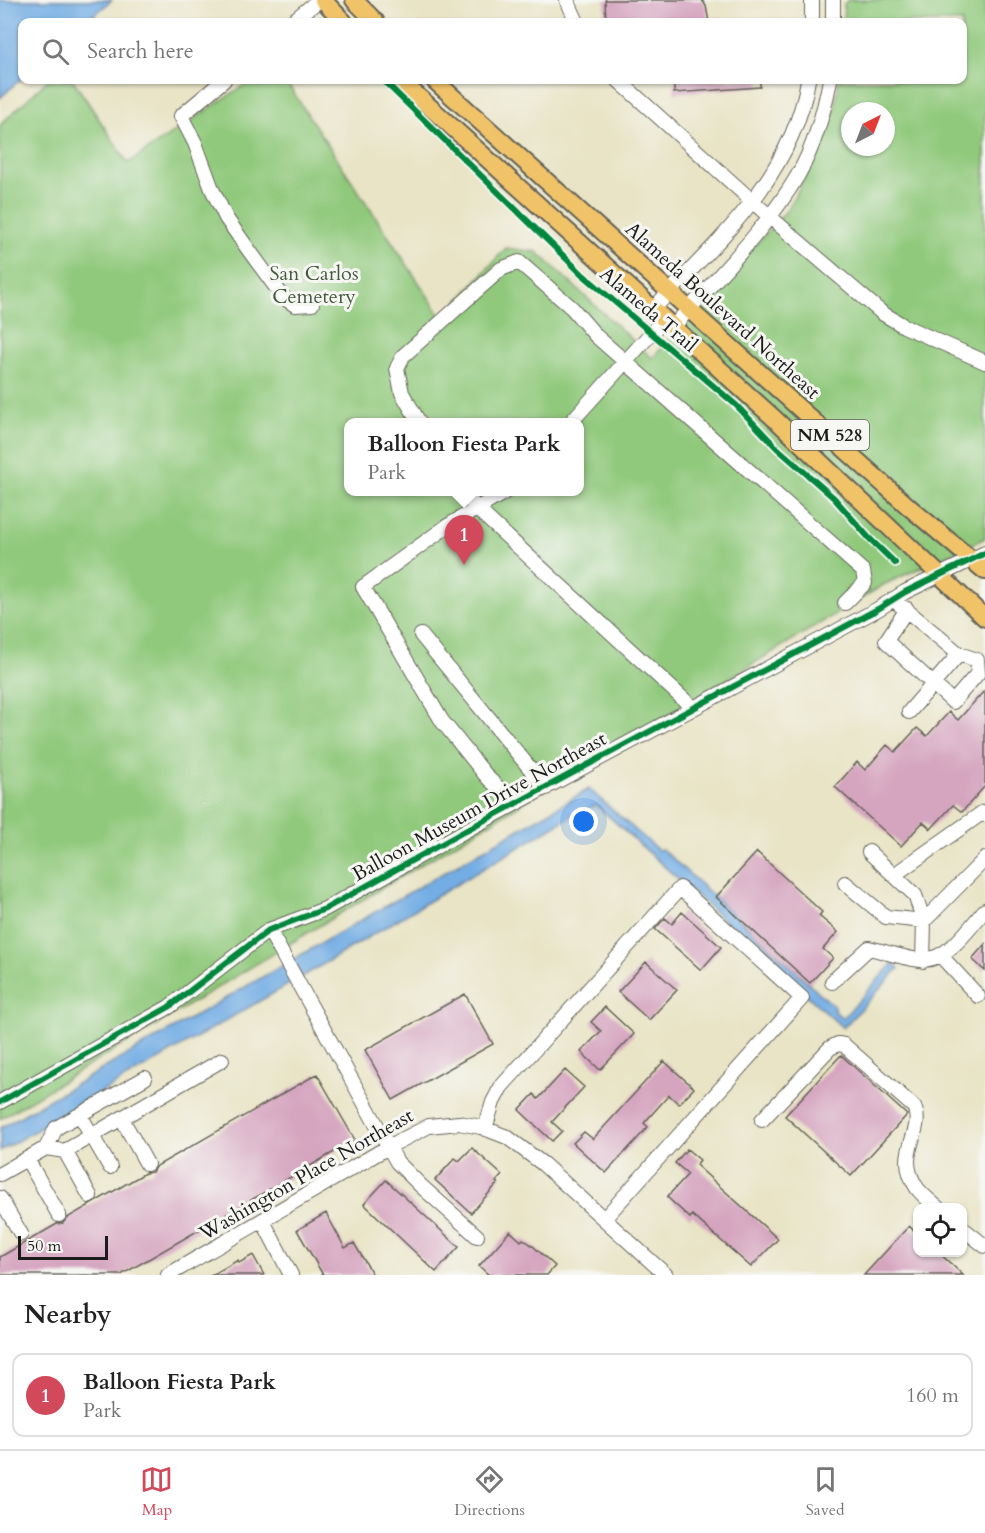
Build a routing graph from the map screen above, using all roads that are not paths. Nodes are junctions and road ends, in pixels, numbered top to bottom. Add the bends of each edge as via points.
1 (319, 0) edge
2 (323, 0) edge
3 (354, 0) edge
4 (567, 0) edge
5 (812, 0) edge
6 (833, 0) edge
7 (297, 18) edge
8 (340, 18) edge
9 (372, 18) edge
10 (575, 18) edge
11 (812, 18) edge
12 (833, 18) edge
13 (219, 84) edge
14 (404, 84) edge
15 (438, 84) edge
16 (622, 84) edge
17 (807, 84) edge
18 (829, 84) edge
19 (753, 202) junction
20 (770, 217) junction
21 (671, 291) junction
22 (312, 304) dead end
23 (690, 308) junction
24 (663, 318) junction
25 (627, 361) junction
26 (985, 362) edge
27 (416, 418) edge
28 (576, 418) edge
29 (467, 496) edge
30 (497, 496) edge
31 (475, 507) junction
32 (981, 561) edge
33 (940, 576) junction
34 (893, 599) junction
35 (845, 603) dead end
36 (907, 609) junction
37 (985, 618) edge
38 (421, 635) dead end
39 (959, 654) junction
40 (983, 661) edge
41 (933, 684) junction
42 (693, 708) junction
43 (909, 712) dead end
44 (546, 788) junction
45 (515, 804) junction
46 (985, 814) edge
47 (869, 852) dead end
48 (985, 859) edge
49 (894, 875) junction
50 (845, 883) dead end
51 (985, 910) edge
52 (924, 921) junction
53 (269, 930) junction
54 (940, 955) junction
55 (923, 961) junction
56 (832, 982) dead end
57 (978, 996) dead end
58 (222, 1060) dead end
59 (145, 1078) dead end
60 (0, 1102) edge
61 (80, 1116) junction
62 (122, 1119) junction
63 (762, 1120) dead end
64 (485, 1129) junction
65 (92, 1136) junction
66 (390, 1146) junction
67 (46, 1148) junction
68 (65, 1151) junction
69 (27, 1159) junction
70 (147, 1164) dead end
71 (110, 1167) dead end
72 (0, 1174) edge
73 (90, 1196) dead end
74 (0, 1198) edge
75 (932, 1203) edge
76 (59, 1215) dead end
77 (603, 1219) junction
78 (263, 1221) junction
79 (967, 1231) edge
80 (21, 1234) dead end
81 (477, 1236) dead end
82 (985, 1246) edge
83 (168, 1275) edge
84 (291, 1275) edge
85 (666, 1275) edge

1 - 7 street
2 - 8 main road
3 - 9 main road
4 - 10 street
5 - 11 street
6 - 12 street
13 - 22 street via 181,116 226,218 283,297 295,305
14 - 24 main road, NM 528
15 - 21 main road, Alameda Boulevard Northeast / NM 528
16 - 19 street
17 - 19 street via 791,137
18 - 20 street via 824,113 806,157
19 - 20 street
19 - 21 street
20 - 23 street
20 - 26 street via 882,313
21 - 23 main road, Alameda Boulevard Northeast / NM 528
21 - 24 street
23 - 24 street
23 - 32 main road, Alameda Boulevard Northeast / NM 528 via 909,507
24 - 25 street
24 - 33 main road, NM 528
25 - 27 street via 519,262 501,269 403,356 397,368 402,393
25 - 28 street
25 - 35 street via 863,571 865,583
29 - 31 street
30 - 31 street
31 - 42 street
31 - 45 street via 363,587 442,721 488,778
32 - 33 street, Balloon Museum Drive Northeast
33 - 34 street, Balloon Museum Drive Northeast
33 - 37 main road, NM 528
34 - 36 street
34 - 42 street, Balloon Museum Drive Northeast
36 - 39 street
36 - 41 street via 886,640
38 - 44 street
39 - 40 street
39 - 41 street
40 - 41 street via 978,673 953,702
41 - 43 street
42 - 44 street, Balloon Museum Drive Northeast
44 - 45 street, Balloon Museum Drive Northeast
45 - 53 street, Balloon Museum Drive Northeast via 325,909
46 - 49 street
47 - 49 street
48 - 52 street
49 - 52 street via 915,895
50 - 52 street via 886,917
51 - 54 street
52 - 55 street
53 - 60 street, Balloon Museum Drive Northeast via 169,1007
53 - 66 street
54 - 55 street
54 - 57 street
55 - 56 street via 869,948
58 - 62 street
59 - 61 street
61 - 65 street
61 - 67 street via 56,1128
62 - 65 street
62 - 70 street
63 - 75 street via 830,1048 844,1045 914,1107 917,1123 908,1152 908,1168 917,1189
64 - 66 street, Washington Place Northeast via 459,1123 429,1126
64 - 77 street, Washington Place Northeast via 507,1137 543,1164
64 - 77 street via 501,1087 680,888 802,998
65 - 68 street
65 - 71 street
66 - 78 street, Washington Place Northeast
66 - 81 street via 397,1162
67 - 68 street
67 - 69 street
68 - 73 street
69 - 72 street
69 - 76 street
74 - 80 street
77 - 85 street, Washington Place Northeast
78 - 83 street, Washington Place Northeast
78 - 84 street
79 - 82 street

